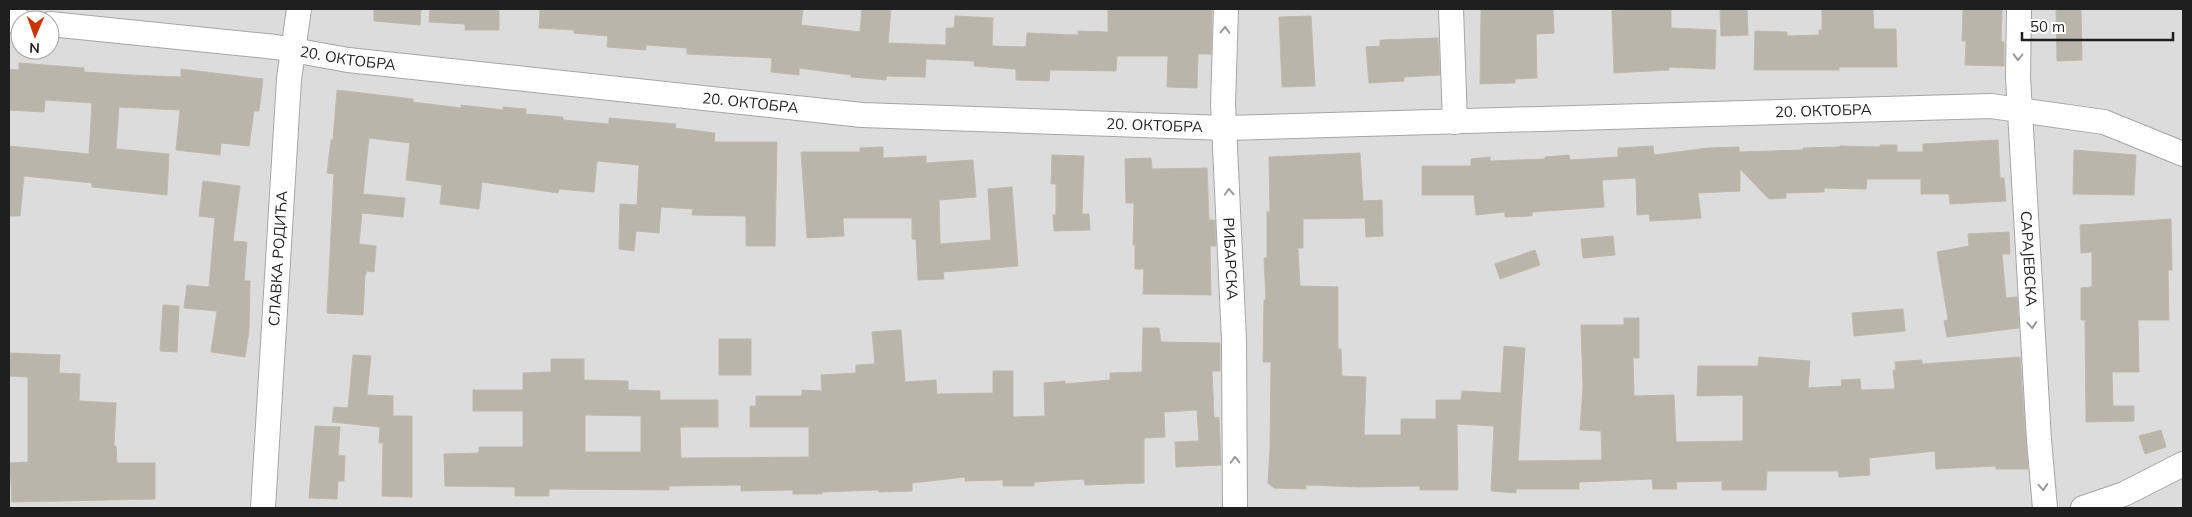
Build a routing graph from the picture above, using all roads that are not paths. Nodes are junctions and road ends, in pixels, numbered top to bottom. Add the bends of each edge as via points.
1 (298, 9) edge
2 (1226, 9) edge
3 (1450, 9) edge
4 (2019, 9) edge
5 (60, 25) edge
6 (294, 52) junction
7 (2021, 111) junction
8 (1455, 122) junction
9 (1225, 128) junction
10 (2183, 154) edge
11 (2183, 464) edge
12 (263, 508) edge
13 (1235, 508) edge
14 (2045, 508) edge
15 (2084, 508) edge

1 - 6 street, СЛАВКА РОДИЋА
9 -> 2 street, РИБАРСКА
3 - 8 street
4 -> 7 street, САРАЈЕВСКА
5 - 6 street, 20. ОКТОБРА via 276,47
6 - 9 street, 20. ОКТОБРА via 862,115
6 - 12 street, СЛАВКА РОДИЋА via 289,79
7 - 8 street, 20. ОКТОБРА via 1991,106
7 - 10 street, 20. ОКТОБРА via 2104,122
7 -> 14 street, САРАЈЕВСКА
8 - 9 street, 20. ОКТОБРА
13 -> 9 street, РИБАРСКА via 1234,340
11 - 15 street via 2124,494

